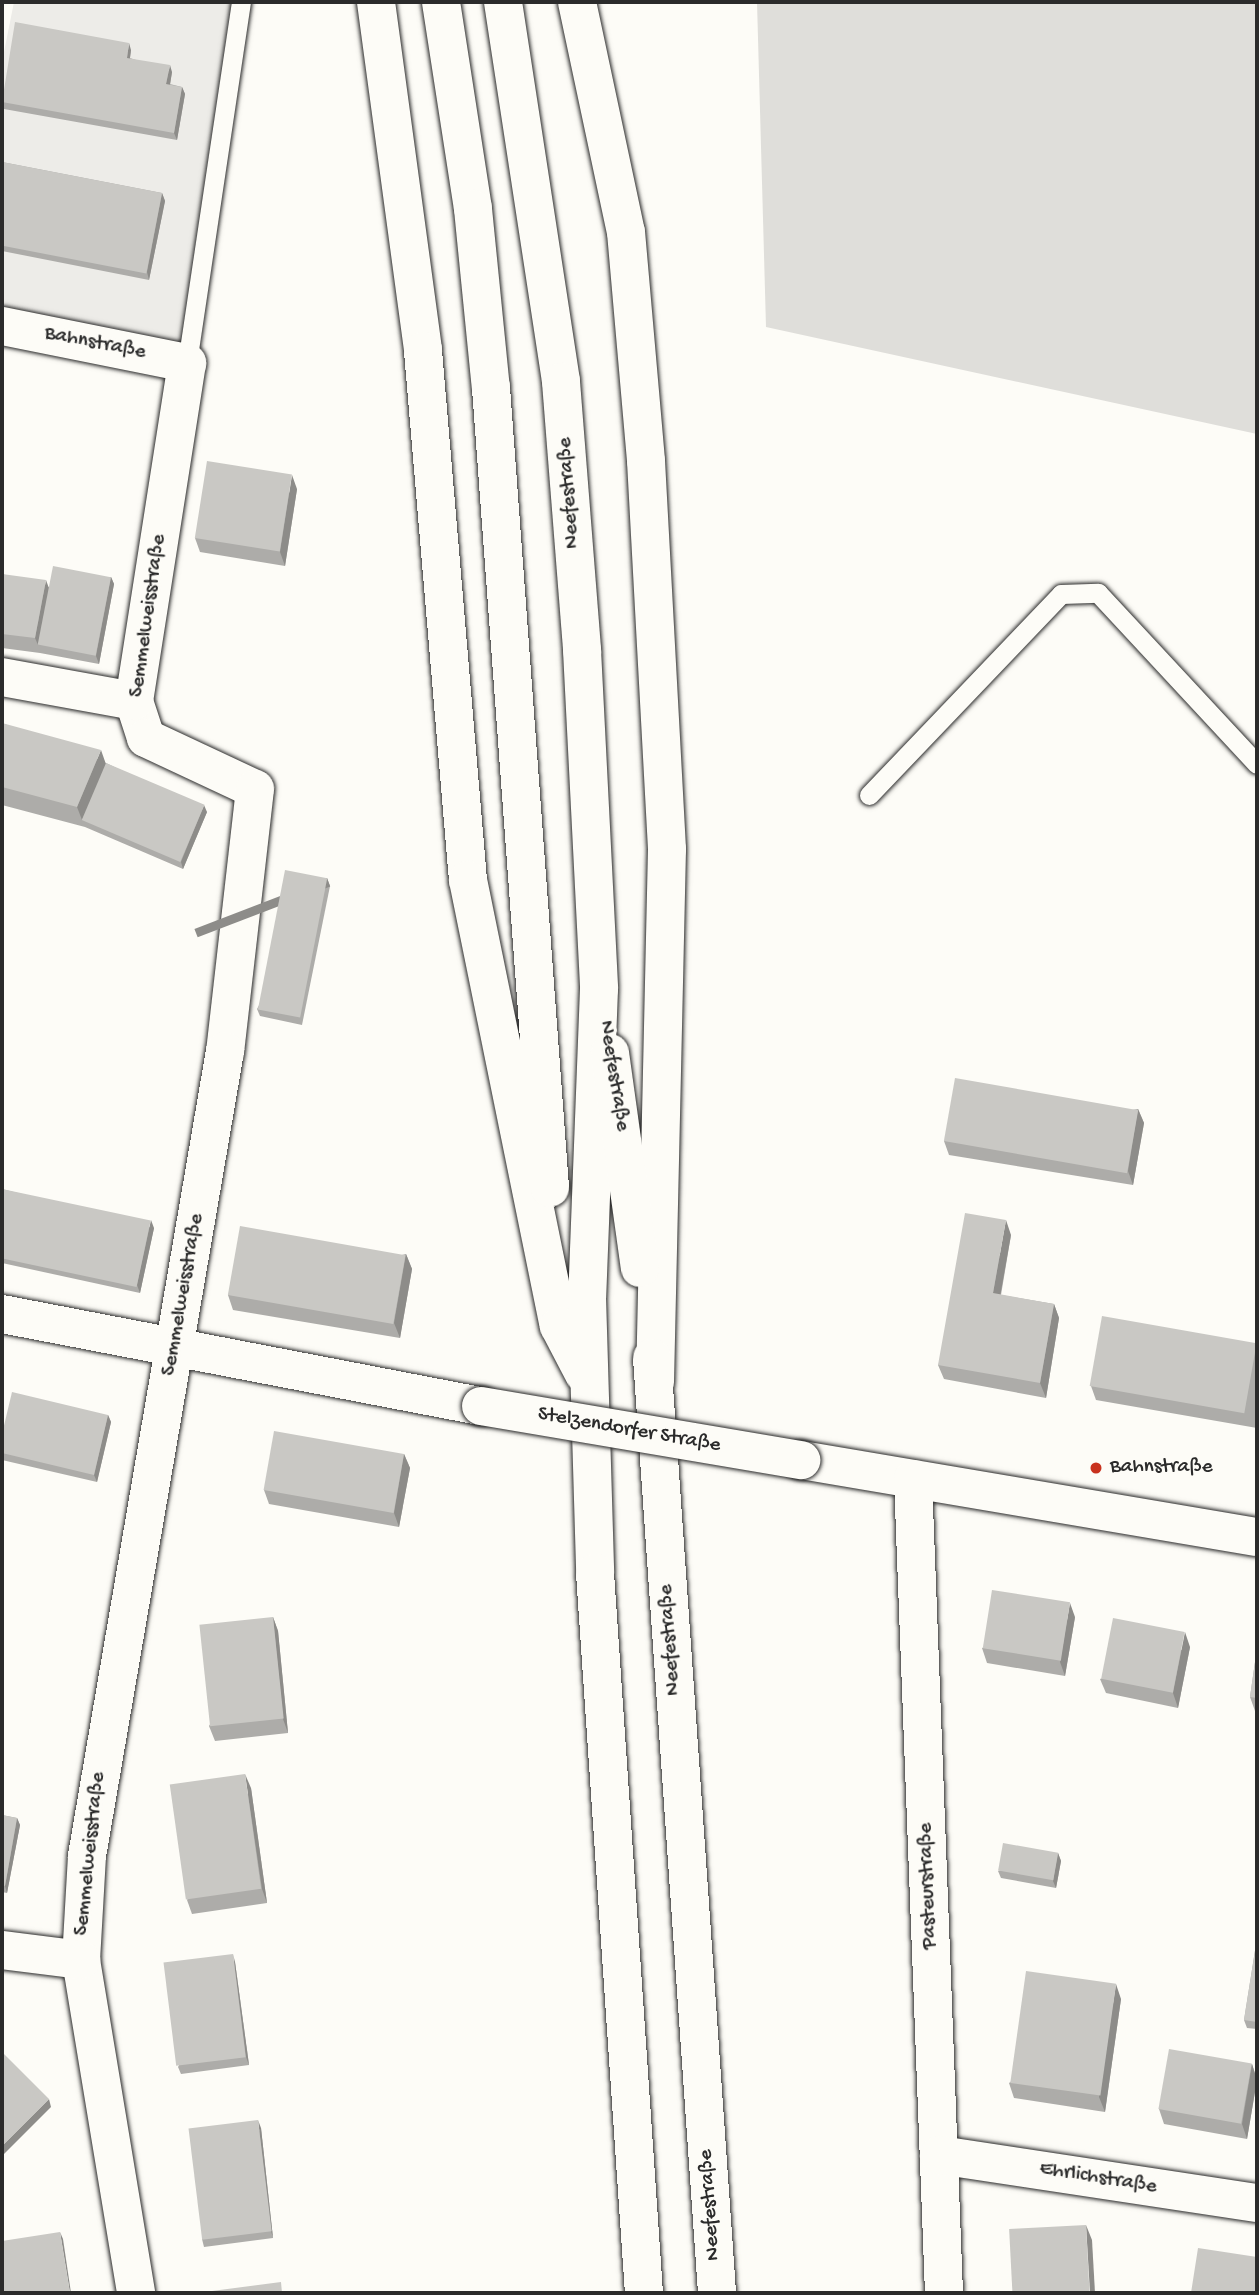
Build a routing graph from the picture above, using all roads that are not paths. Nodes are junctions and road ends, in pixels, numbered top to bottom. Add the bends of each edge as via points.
1 (242, 2) edge
2 (376, 2) edge
3 (441, 2) edge
4 (503, 2) edge
5 (577, 2) edge
6 (2, 326) edge
7 (187, 363) junction
8 (2, 677) edge
9 (134, 701) junction
10 (1257, 764) edge
11 (869, 795) dead end
12 (599, 989) junction
13 (2, 1314) edge
14 (559, 1326) junction
15 (175, 1351) junction
16 (588, 1382) junction
17 (655, 1382) junction
18 (913, 1479) junction
19 (1257, 1537) edge
20 (2, 1950) edge
21 (81, 1960) junction
22 (939, 2155) junction
23 (1257, 2203) edge
24 (136, 2293) edge
25 (644, 2293) edge
26 (717, 2293) edge
27 (944, 2293) edge

1 - 7 lane
2 - 14 main road via 423,351 468,880
3 - 14 main road via 473,209 491,388
4 - 12 main road, Neefestraße via 561,382
5 - 17 main road via 626,232 647,474 667,849
6 - 7 main road, Bahnstraße
7 - 9 main road, Semmelweisstraße
8 - 9 main road
9 - 15 main road, Semmelweisstraße via 146,738 255,789 225,1052
10 - 11 lane via 1098,593 1061,594
12 - 16 main road, Neefestraße via 590,1124
12 - 17 main road, Neefestraße
13 - 15 main road, Stelzendorfer Straße
14 - 16 main road
15 - 18 main road, Stelzendorfer Straße, bridge
15 - 21 main road, Semmelweisstraße via 122,1624 87,1856
16 - 25 main road, Neefestraße
17 - 26 main road, Neefestraße
18 - 19 main road, Stelzendorfer Straße
18 - 22 main road, Pasteurstraße
20 - 21 main road
21 - 24 main road, Semmelweisstraße
22 - 23 main road, Ehrlichstraße
22 - 27 main road, Pasteurstraße

